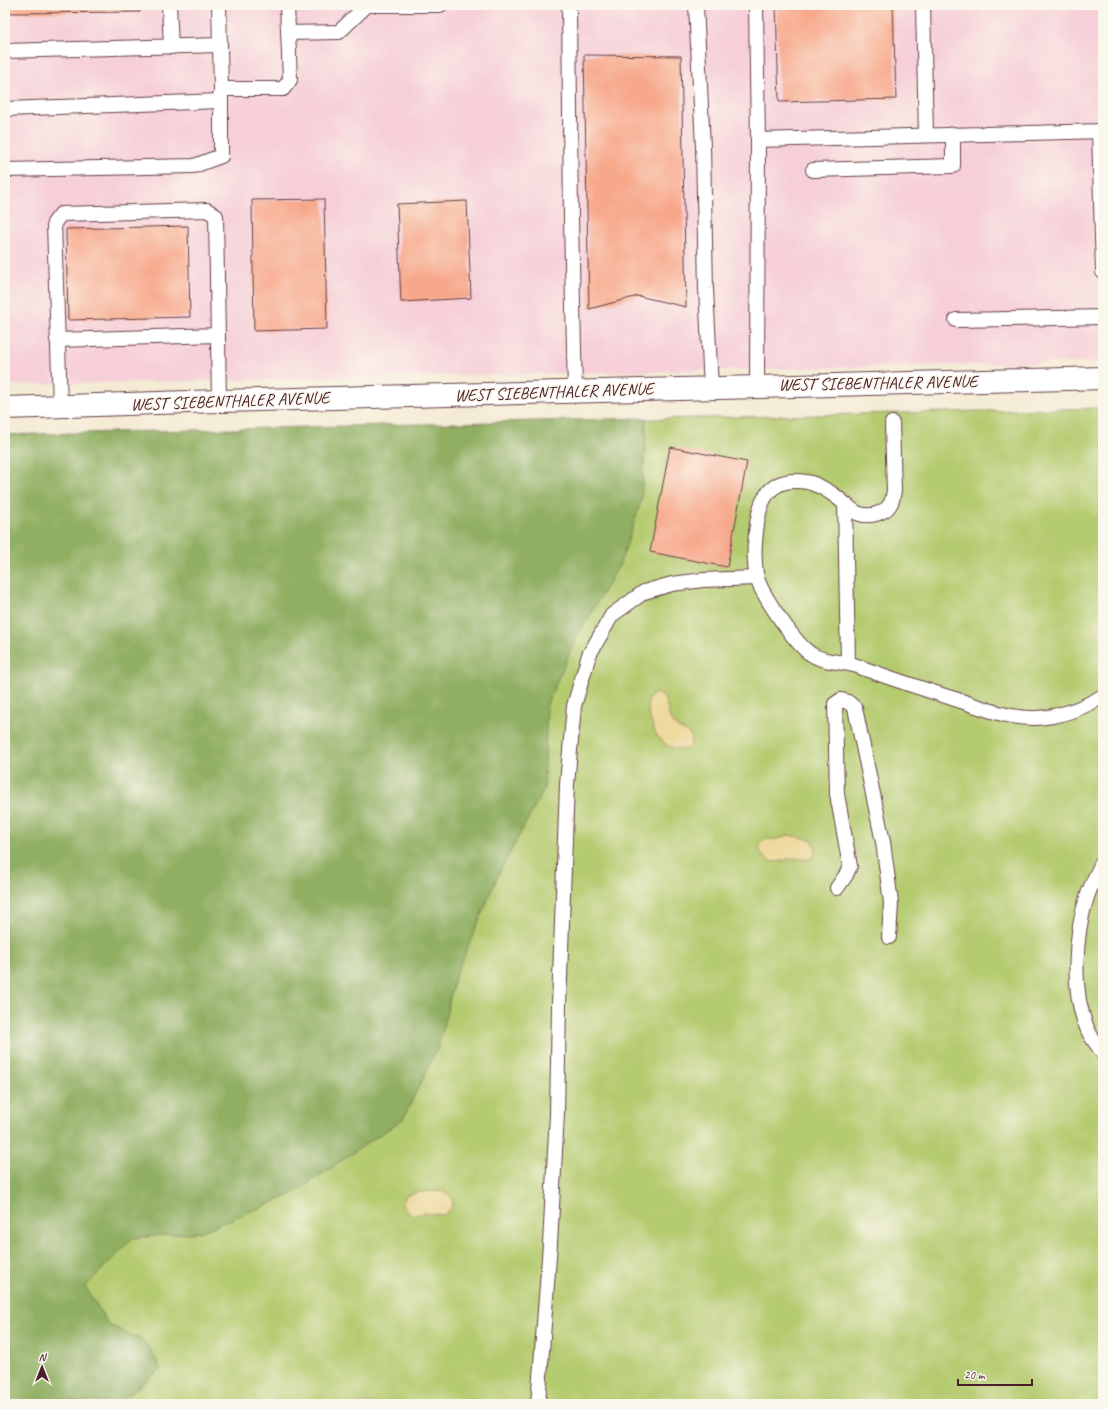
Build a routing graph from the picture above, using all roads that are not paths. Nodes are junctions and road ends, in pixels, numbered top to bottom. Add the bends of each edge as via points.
1 (169, 5) edge
2 (220, 5) edge
3 (287, 5) edge
4 (367, 5) edge
5 (440, 5) edge
6 (569, 5) edge
7 (696, 5) edge
8 (756, 5) edge
9 (923, 5) edge
10 (288, 33) junction
11 (220, 44) junction
12 (171, 47) junction
13 (5, 51) edge
14 (221, 95) junction
15 (5, 109) edge
16 (1101, 131) edge
17 (953, 134) junction
18 (926, 135) junction
19 (758, 140) junction
20 (5, 170) edge
21 (813, 170) dead end
22 (1102, 189) edge
23 (1103, 272) edge
24 (1103, 317) edge
25 (956, 320) dead end
26 (218, 334) junction
27 (57, 340) junction
28 (1103, 378) edge
29 (757, 386) junction
30 (711, 388) junction
31 (575, 391) junction
32 (219, 401) junction
33 (60, 406) junction
34 (5, 408) edge
35 (892, 423) dead end
36 (845, 504) junction
37 (757, 578) junction
38 (848, 663) junction
39 (1103, 696) edge
40 (1103, 861) edge
41 (837, 888) dead end
42 (889, 937) dead end
43 (1103, 1054) edge
44 (538, 1404) edge

1 - 12 lane
2 - 11 lane
3 - 10 lane
4 - 5 lane
4 - 10 lane via 339,32
6 - 31 lane
7 - 30 lane via 704,146 706,288
8 - 19 lane
9 - 18 lane
10 - 14 lane via 290,80 283,88
11 - 12 lane
11 - 14 lane
12 - 13 lane
14 - 15 lane
14 - 20 lane via 221,156 194,166
16 - 17 lane
16 - 22 lane
17 - 18 lane
17 - 21 lane via 953,166
18 - 19 lane
19 - 29 lane
22 - 23 lane
24 - 25 lane
26 - 27 lane
26 - 27 lane via 216,216 207,210 61,214 54,224
26 - 32 lane
27 - 33 lane
28 - 29 main road, WEST SIEBENTHALER AVENUE
29 - 30 main road, WEST SIEBENTHALER AVENUE
30 - 31 main road, WEST SIEBENTHALER AVENUE
31 - 32 main road, WEST SIEBENTHALER AVENUE
32 - 33 main road, WEST SIEBENTHALER AVENUE
33 - 34 main road, WEST SIEBENTHALER AVENUE
35 - 36 lane via 892,502 884,511 872,516 856,513
36 - 37 lane via 814,483 786,481 774,486 761,504 757,520 754,546
36 - 38 lane
37 - 38 lane via 767,601 811,655
37 - 44 lane via 703,580 672,584 644,592 612,615 589,655 574,706 567,784 557,1114
38 - 39 lane via 903,683 1018,718 1038,718 1066,713
40 - 43 lane via 1087,898 1077,956 1080,1006 1087,1028
41 - 42 lane via 850,866 837,794 835,704 841,700 855,708 883,842 891,903

